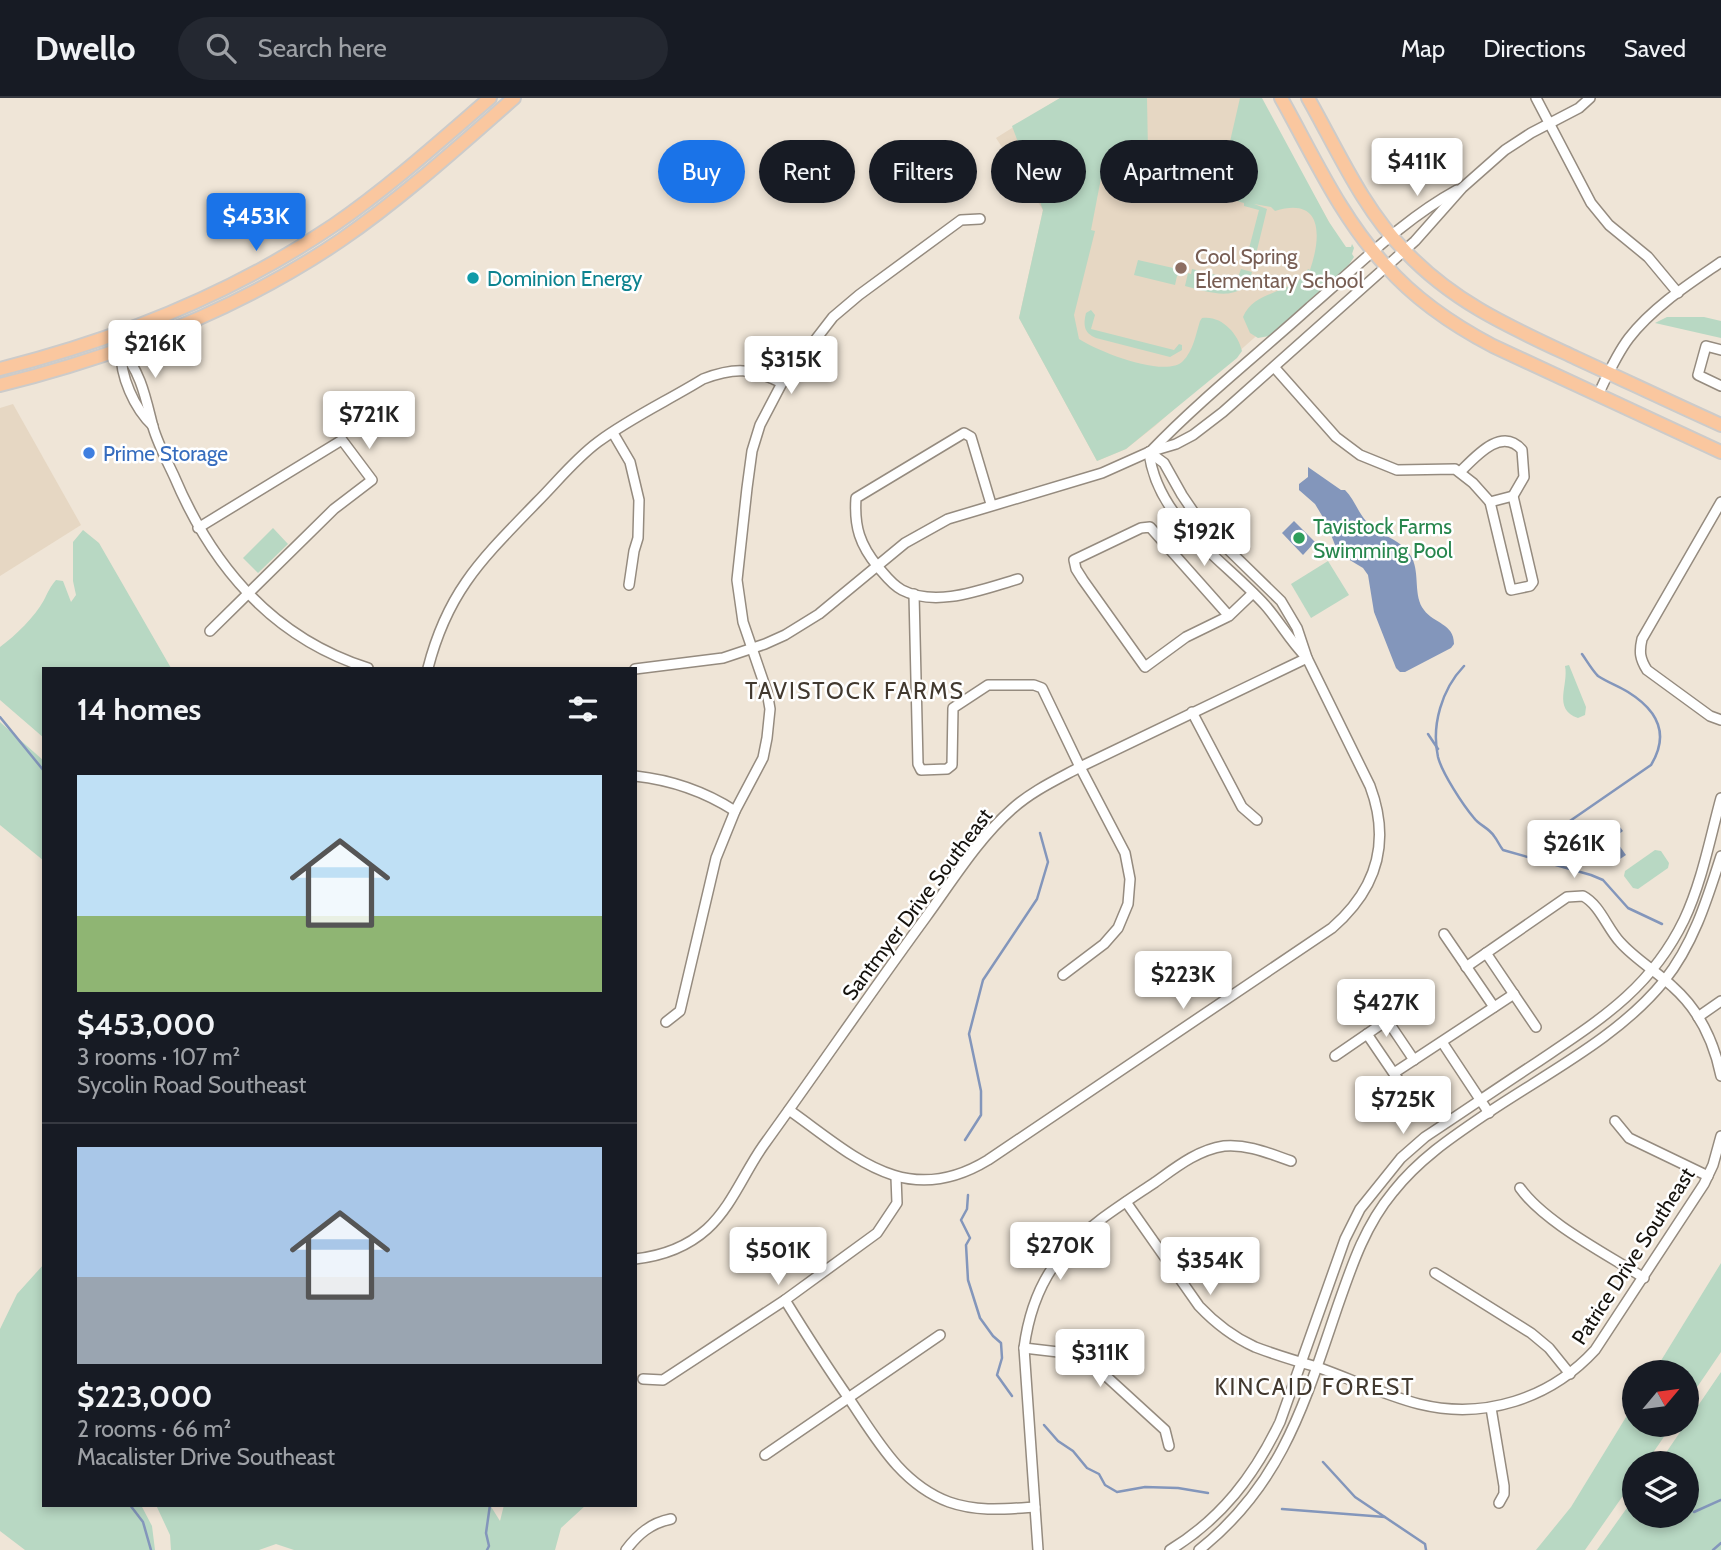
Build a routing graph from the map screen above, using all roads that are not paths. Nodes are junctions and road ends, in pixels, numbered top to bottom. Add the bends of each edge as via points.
1 (490, 98) edge
2 (514, 98) edge
3 (1281, 98) edge
4 (1308, 98) edge
5 (1536, 98) edge
6 (1590, 98) edge
7 (1549, 123) junction
8 (1462, 188) junction
9 (980, 219) dead end
10 (1392, 237) junction
11 (1403, 250) junction
12 (1374, 252) junction
13 (1721, 262) edge
14 (1385, 266) junction
15 (1678, 293) junction
16 (121, 349) junction
17 (1721, 350) edge
18 (1274, 367) junction
19 (0, 369) edge
20 (1609, 373) junction
21 (782, 383) junction
22 (0, 385) edge
23 (1721, 386) edge
24 (1598, 395) junction
25 (1721, 425) edge
26 (613, 433) junction
27 (1149, 452) junction
28 (1721, 452) edge
29 (1460, 472) junction
30 (1513, 496) junction
31 (1490, 502) junction
32 (1721, 502) edge
33 (991, 504) junction
34 (198, 528) junction
35 (1191, 535) junction
36 (1171, 548) junction
37 (878, 566) junction
38 (1018, 579) dead end
39 (629, 585) dead end
40 (1253, 593) junction
41 (248, 594) junction
42 (914, 594) junction
43 (1229, 616) junction
44 (210, 631) dead end
45 (752, 649) junction
46 (1307, 658) junction
47 (366, 667) edge
48 (428, 667) edge
49 (637, 670) edge
50 (1192, 712) junction
51 (1721, 720) edge
52 (1080, 767) junction
53 (637, 776) edge
54 (1721, 798) edge
55 (735, 811) junction
56 (1257, 820) dead end
57 (1721, 856) edge
58 (1444, 934) dead end
59 (1486, 953) junction
60 (1466, 967) junction
61 (1652, 970) junction
62 (1063, 975) dead end
63 (1665, 981) junction
64 (1514, 994) junction
65 (1421, 997) dead end
66 (1721, 1001) edge
67 (1494, 1007) junction
68 (1698, 1017) junction
69 (1387, 1020) junction
70 (666, 1022) dead end
71 (1536, 1027) dead end
72 (1367, 1034) junction
73 (1442, 1042) junction
74 (1335, 1056) dead end
75 (1414, 1060) junction
76 (1394, 1073) junction
77 (1721, 1076) edge
78 (1481, 1100) junction
79 (1416, 1106) dead end
80 (789, 1110) junction
81 (1489, 1113) junction
82 (1615, 1121) dead end
83 (1721, 1136) edge
84 (1291, 1161) dead end
85 (1708, 1176) junction
86 (896, 1177) junction
87 (1520, 1188) dead end
88 (1126, 1202) junction
89 (637, 1259) edge
90 (1435, 1273) dead end
91 (1644, 1278) junction
92 (785, 1300) junction
93 (940, 1335) dead end
94 (1024, 1348) junction
95 (1301, 1363) junction
96 (1317, 1367) junction
97 (1570, 1374) junction
98 (643, 1379) dead end
99 (849, 1398) junction
100 (1490, 1408) junction
101 (1169, 1446) dead end
102 (765, 1455) dead end
103 (1499, 1503) dead end
104 (1034, 1507) junction
105 (671, 1520) dead end
106 (626, 1550) edge
107 (1038, 1550) edge
108 (1170, 1550) edge
109 (1199, 1550) edge

1 - 19 main road via 354,211 260,270 133,330
2 - 16 main road via 401,194 299,267 174,330
3 - 12 main road via 1343,209
4 - 10 main road
5 - 7 street
6 - 7 street
7 - 8 street via 1510,145
7 - 15 street via 1599,213 1648,257
8 - 10 street
8 - 11 street
9 - 21 street via 961,220 859,295 833,317
10 - 11 main road
10 - 12 street
11 - 14 street
11 - 20 main road via 1450,291 1488,316
12 - 14 main road
12 - 27 street
13 - 15 street
14 - 18 street
14 - 24 main road via 1464,331
15 - 20 street via 1632,335
16 - 22 main road
16 - 34 street via 121,366 138,407 153,426
17 - 23 street via 1706,346 1698,375
18 - 27 street via 1193,435
18 - 29 street via 1336,437 1369,460 1398,470 1448,468
20 - 24 street
20 - 25 main road
21 - 26 street via 758,372 722,372
21 - 45 street via 752,451 740,551 738,597
24 - 28 main road
26 - 39 street via 630,462 639,500
26 - 48 street via 578,459 460,588
27 - 33 street via 1102,473
27 - 35 street via 1152,469
27 - 46 street via 1164,463 1201,523 1281,601
29 - 30 street via 1495,443 1513,441 1525,461 1522,482
29 - 31 street
30 - 31 street
30 - 31 street via 1533,582 1530,586 1511,590
32 - 51 street via 1639,651 1647,670
33 - 37 street via 926,530
33 - 37 street via 971,437 964,433 856,498 860,540
34 - 41 street
34 - 41 street via 342,440 372,480 334,509
35 - 36 street
35 - 40 street
36 - 43 street
36 - 43 street via 1145,526 1074,560 1083,580 1145,667 1186,637
37 - 42 street via 901,590
37 - 45 street via 810,620
38 - 42 street via 938,598
40 - 43 street
40 - 46 street
41 - 44 street
41 - 47 street via 297,634
42 - 52 street via 921,770 952,765 953,708 988,685 1042,688
45 - 49 street via 697,663
45 - 55 street via 767,692 768,727 764,758
46 - 50 street, Santmyer Drive Southeast
46 - 86 street via 1370,786 1379,817 1378,854 1371,880 1356,905 1332,928 980,1165 933,1179
50 - 52 street, Santmyer Drive Southeast
50 - 56 street via 1242,807
52 - 62 street via 1125,853 1130,892 1123,917 1110,938
52 - 80 street, Santmyer Drive Southeast via 1028,796 988,833
53 - 55 street via 689,788
54 - 61 street via 1684,919
55 - 70 street via 716,858 680,1012
57 - 63 street via 1692,937
58 - 60 street
59 - 60 street
59 - 61 street via 1567,897 1578,895 1588,899 1621,943
59 - 64 street
60 - 67 street
61 - 63 street
61 - 78 street via 1611,1013
63 - 68 street
63 - 81 street via 1622,1023
64 - 67 street
64 - 71 street
65 - 69 street
66 - 68 street
67 - 73 street
68 - 77 street
69 - 72 street
69 - 75 street
72 - 74 street
72 - 76 street
73 - 75 street
73 - 78 street
75 - 76 street
76 - 79 street
78 - 81 street
78 - 95 street via 1401,1158 1360,1209
80 - 86 street via 868,1165
80 - 89 street, Santmyer Drive Southeast via 708,1228 678,1248
81 - 96 street via 1415,1166 1382,1205 1357,1249
82 - 85 street via 1629,1138
83 - 85 street, Patrice Drive Southeast
84 - 88 street via 1242,1146 1212,1149 1190,1158
85 - 91 street, Patrice Drive Southeast
86 - 92 street via 897,1203 877,1233
87 - 91 street via 1548,1216
88 - 94 street via 1080,1235 1054,1264 1036,1298
88 - 95 street, Patrice Drive Southeast via 1211,1319 1255,1348
90 - 97 street via 1531,1333
91 - 97 street, Patrice Drive Southeast via 1603,1341
92 - 98 street via 663,1380
92 - 99 street
93 - 99 street
94 - 101 street via 1067,1353 1095,1366 1165,1430
94 - 104 street
95 - 96 street, Patrice Drive Southeast
95 - 108 street via 1280,1422 1249,1478 1205,1527
96 - 100 street, Patrice Drive Southeast via 1418,1404
96 - 109 street via 1274,1468 1229,1524
97 - 100 street, Patrice Drive Southeast via 1530,1397
99 - 102 street
99 - 104 street via 897,1467 934,1495 980,1509
100 - 103 street via 1504,1486
104 - 107 street
105 - 106 street via 657,1522 640,1533

